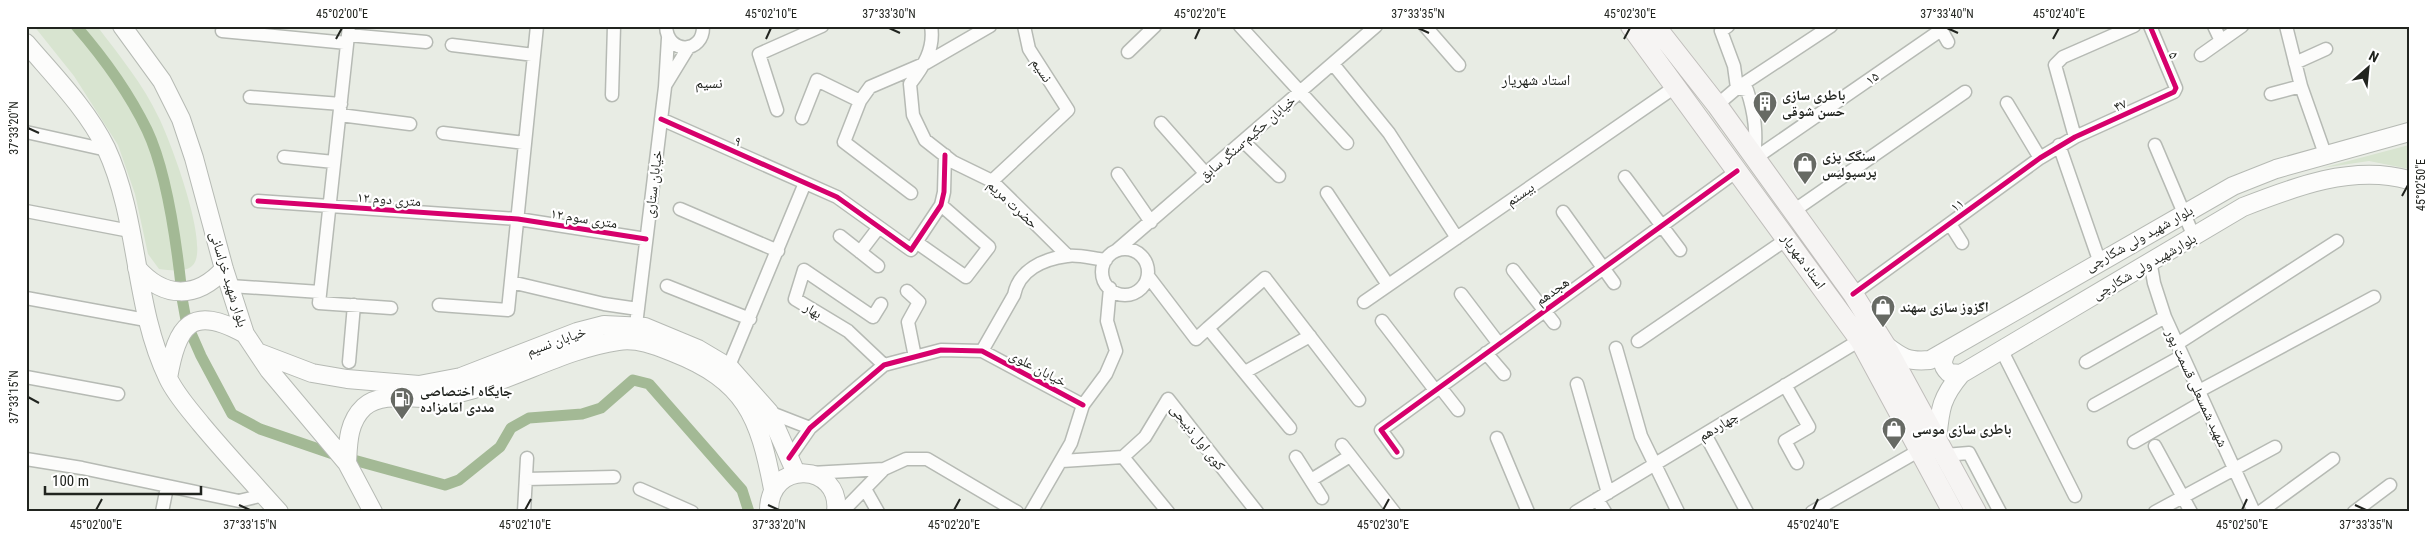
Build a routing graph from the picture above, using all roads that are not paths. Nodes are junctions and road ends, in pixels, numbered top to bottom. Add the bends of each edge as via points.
1 (122, 26) edge
2 (537, 26) edge
3 (614, 26) edge
4 (822, 26) edge
5 (931, 26) edge
6 (990, 26) edge
7 (1024, 26) edge
8 (1155, 26) edge
9 (1240, 26) edge
10 (1425, 26) edge
11 (1631, 26) edge
12 (1656, 26) edge
13 (1831, 26) edge
14 (2134, 26) edge
15 (2150, 26) edge
16 (2214, 26) edge
17 (2242, 26) edge
18 (2286, 26) edge
19 (1373, 27) edge
20 (705, 28) edge
21 (1723, 28) edge
22 (1940, 28) edge
23 (667, 29) edge
24 (807, 29) edge
25 (222, 31) dead end
26 (348, 35) edge
27 (2221, 41) junction
28 (426, 42) dead end
29 (1948, 42) dead end
30 (26, 43) edge
31 (452, 46) dead end
32 (688, 48) junction
33 (2326, 50) dead end
34 (1128, 52) dead end
35 (2202, 55) dead end
36 (534, 56) junction
37 (926, 62) junction
38 (1333, 64) junction
39 (2295, 64) junction
40 (1458, 65) dead end
41 (665, 86) junction
42 (2301, 86) junction
43 (1675, 87) junction
44 (1737, 88) junction
45 (1301, 92) junction
46 (1965, 92) dead end
47 (2174, 92) joint
48 (2271, 94) dead end
49 (612, 95) dead end
50 (250, 97) dead end
51 (860, 101) junction
52 (2007, 103) dead end
53 (1717, 105) junction
54 (340, 110) junction
55 (778, 110) dead end
56 (802, 118) dead end
57 (661, 119) junction
58 (1160, 123) dead end
59 (410, 124) dead end
60 (26, 132) edge
61 (2409, 132) edge
62 (443, 133) dead end
63 (2075, 137) junction
64 (1243, 141) junction
65 (1347, 142) dead end
66 (525, 143) junction
67 (2059, 145) junction
68 (2155, 145) dead end
69 (106, 150) junction
70 (2326, 154) junction
71 (945, 155) junction
72 (284, 157) dead end
73 (2040, 158) junction
74 (1754, 159) junction
75 (334, 162) junction
76 (1737, 171) junction
77 (1118, 174) dead end
78 (1206, 174) junction
79 (1279, 176) dead end
80 (1625, 176) dead end
81 (2409, 180) edge
82 (992, 181) junction
83 (806, 184) junction
84 (1327, 192) dead end
85 (911, 193) dead end
86 (258, 201) dead end
87 (941, 205) junction
88 (330, 206) junction
89 (680, 209) dead end
90 (26, 211) edge
91 (1563, 212) dead end
92 (1792, 212) junction
93 (2183, 213) junction
94 (518, 219) junction
95 (1151, 222) junction
96 (1950, 224) junction
97 (878, 226) junction
98 (1661, 226) junction
99 (130, 232) junction
100 (840, 236) dead end
101 (1457, 238) junction
102 (2194, 238) junction
103 (646, 239) junction
104 (1788, 239) junction
105 (2338, 241) dead end
106 (916, 242) junction
107 (1962, 243) dead end
108 (1117, 250) junction
109 (1680, 250) dead end
110 (778, 251) junction
111 (860, 252) junction
112 (1068, 256) junction
113 (1106, 260) junction
114 (2099, 260) junction
115 (2150, 260) junction
116 (878, 266) dead end
117 (1604, 267) junction
118 (138, 268) junction
119 (224, 269) junction
120 (1513, 270) dead end
121 (1148, 276) junction
122 (511, 282) junction
123 (1614, 283) dead end
124 (1388, 285) junction
125 (230, 286) junction
126 (667, 286) dead end
127 (1110, 288) junction
128 (907, 291) dead end
129 (320, 292) junction
130 (1461, 294) dead end
131 (1853, 294) junction
132 (2374, 297) dead end
133 (26, 298) edge
134 (1364, 302) dead end
135 (881, 304) dead end
136 (354, 305) junction
137 (438, 305) dead end
138 (391, 308) dead end
139 (1544, 311) junction
140 (2165, 317) junction
141 (750, 319) junction
142 (146, 320) junction
143 (1382, 321) dead end
144 (1554, 323) dead end
145 (636, 325) junction
146 (1208, 328) junction
147 (245, 334) junction
148 (1310, 336) junction
149 (1860, 340) junction
150 (1638, 341) dead end
151 (1499, 344) junction
152 (2177, 344) junction
153 (1885, 345) junction
154 (1616, 348) dead end
155 (2002, 349) junction
156 (982, 351) junction
157 (1947, 351) junction
158 (257, 352) junction
159 (1486, 353) junction
160 (2182, 356) junction
161 (915, 357) junction
162 (349, 362) dead end
163 (2086, 362) dead end
164 (884, 365) junction
165 (1245, 372) junction
166 (726, 374) junction
167 (1504, 374) dead end
168 (1961, 374) junction
169 (26, 377) edge
170 (168, 378) junction
171 (1577, 384) dead end
172 (1785, 385) junction
173 (1437, 389) junction
174 (118, 394) dead end
175 (2201, 396) junction
176 (1359, 400) dead end
177 (1083, 405) junction
178 (2094, 405) dead end
179 (1458, 410) dead end
180 (769, 412) junction
181 (810, 428) junction
182 (1290, 428) dead end
183 (1705, 434) junction
184 (1497, 438) dead end
185 (2134, 442) dead end
186 (1342, 445) dead end
187 (2155, 446) dead end
188 (2275, 447) dead end
189 (1934, 449) junction
190 (1397, 452) dead end
191 (1350, 456) junction
192 (1123, 457) junction
193 (1296, 457) dead end
194 (527, 458) dead end
195 (26, 459) edge
196 (2333, 459) dead end
197 (1062, 461) junction
198 (347, 463) junction
199 (1797, 463) dead end
200 (1654, 465) junction
201 (798, 468) junction
202 (884, 469) junction
203 (2234, 469) junction
204 (614, 477) dead end
205 (526, 479) junction
206 (1311, 480) junction
207 (2390, 485) dead end
208 (167, 487) junction
209 (865, 488) junction
210 (640, 489) dead end
211 (773, 489) junction
212 (264, 495) junction
213 (1603, 496) junction
214 (2075, 496) dead end
215 (2183, 496) junction
216 (1322, 498) dead end
217 (1960, 509) edge
218 (162, 512) edge
219 (279, 512) edge
220 (373, 512) edge
221 (524, 512) edge
222 (692, 512) edge
223 (768, 512) edge
224 (836, 512) edge
225 (842, 512) edge
226 (878, 512) edge
227 (1017, 512) edge
228 (1031, 512) edge
229 (1168, 512) edge
230 (1257, 512) edge
231 (1394, 512) edge
232 (1528, 512) edge
233 (1576, 512) edge
234 (1605, 512) edge
235 (1678, 512) edge
236 (1747, 512) edge
237 (1812, 512) edge
238 (2000, 512) edge
239 (2155, 512) edge
240 (2191, 512) edge
241 (2254, 512) edge
242 (2260, 512) edge
243 (2354, 512) edge

1 - 119 main road, بلوار شهید خراسانی via 162,81 181,119
2 - 36 street
3 - 49 street
4 - 24 street
5 - 37 street
6 - 37 street
7 - 82 street, نسیم via 1029,49 1068,110
8 - 34 street
9 - 45 street
10 - 40 street
11 - 43 main road, استاد شهریار
12 - 53 main road, استاد شهریار
13 - 44 street
14 - 63 street via 2063,57 2055,65
15 - 47 street, ۵ via 2176,88
16 - 27 street
17 - 27 street
18 - 39 street
19 - 38 street, خیابان حکیم-سنگر سابق
20 - 32 street via 699,42
21 - 44 street
22 - 29 street
22 - 74 street, ۱۵
23 - 32 street via 677,46
23 - 41 street, خیابان ستاری
24 - 55 street via 759,54
25 - 26 street
26 - 28 street
26 - 54 street
27 - 35 street
30 - 69 main road via 91,120
31 - 36 street
32 - 41 street
33 - 39 street
36 - 66 street
37 - 51 street via 870,87
37 - 71 street, حضرت مریم via 910,84 913,115 925,140
38 - 45 street, خیابان حکیم-سنگر سابق
38 - 101 street via 1389,133
39 - 42 street
41 - 57 street, خیابان ستاری
42 - 48 street
42 - 70 street
43 - 76 main road, استاد شهریار
43 - 101 street, بیستم
44 - 53 street
44 - 74 street via 1748,90 1754,110 1757,135
45 - 64 street, خیابان حکیم-سنگر سابق
45 - 65 street
46 - 92 street
47 - 63 street, ۴۷
50 - 54 street
51 - 56 street via 817,80
51 - 85 street via 844,142
52 - 73 street
53 - 74 main road, استاد شهریار
54 - 59 street
54 - 75 street
57 - 83 street, ۹
57 - 103 street, خیابان ستاری
58 - 78 street
60 - 69 street
61 - 70 main road, بلوار شهید ولی شکارچی
62 - 66 street
63 - 67 street, ۱۱
64 - 78 street, خیابان حکیم-سنگر سابق
64 - 79 street
66 - 94 street
67 - 73 street, ۱۱
67 - 114 street
68 - 93 street
69 - 99 main road via 118,182
70 - 93 main road, بلوار شهید ولی شکارچی via 2233,186
71 - 82 street, حضرت مریم
71 - 87 street
72 - 75 street
73 - 96 street, ۱۱
74 - 92 main road, استاد شهریار
75 - 88 street
76 - 98 street, هجدهم
76 - 104 main road, استاد شهریار
77 - 95 street
78 - 95 street, خیابان حکیم-سنگر سابق
80 - 98 street
81 - 102 main road, بلوارشهید ولی شکارچی via 2372,175 2331,178 2284,190 2243,207
82 - 112 street, حضرت مریم
83 - 97 street, ۹ via 837,197
83 - 110 street
84 - 124 street
86 - 88 street, ۱۲ متری دوم
87 - 106 street
87 - 106 street via 989,247 966,277
88 - 94 street, ۱۲ متری دوم
88 - 129 street
89 - 110 street
90 - 99 street
91 - 117 street
92 - 131 main road, استاد شهریار
93 - 102 street
93 - 114 main road, بلوار شهید ولی شکارچی
94 - 103 street, ۱۲ متری سوم
94 - 122 street
95 - 108 street, خیابان حکیم-سنگر سابق
96 - 107 street
96 - 131 street, ۱۱
97 - 106 street, ۹ via 911,250
97 - 111 street
98 - 109 street
98 - 117 street, هجدهم
99 - 118 main road
100 - 111 street
101 - 124 street, بیستم
102 - 115 main road, بلوارشهید ولی شکارچی
103 - 145 street, خیابان ستاری
104 - 149 main road, استاد شهریار
104 - 150 street
105 - 152 street
108 - 113 street
108 - 121 street via 1133,250 1140,254 1145,260
110 - 141 street
111 - 116 street
112 - 113 street
112 - 156 street via 1039,264 1021,277
113 - 127 street via 1102,275
114 - 157 main road, بلوار شهید ولی شکارچی
115 - 140 street, شهید شمسعلی قسمت پور
115 - 155 main road, بلوارشهید ولی شکارچی
117 - 123 street
117 - 139 street, هجدهم
118 - 119 main road via 159,287 188,292 202,288
118 - 142 main road
119 - 125 main road, بلوار شهید خراسانی
120 - 139 street
121 - 127 street via 1141,288 1129,294
121 - 146 street via 1196,339
122 - 137 street via 508,310
122 - 145 street via 604,304
124 - 134 street, بیستم
125 - 129 street
125 - 147 main road, بلوار شهید خراسانی
126 - 141 street
127 - 177 street via 1107,321 1116,351 1106,374
128 - 161 street via 919,302 908,322
129 - 136 street via 319,303
130 - 151 street
131 - 153 main road, استاد شهریار
132 - 175 street
133 - 142 street
135 - 164 street, بهار via 873,317 804,270 795,299 848,331
136 - 138 street
136 - 162 street
139 - 144 street
139 - 151 street, هجدهم
140 - 152 street, شهید شمسعلی قسمت پور
140 - 163 street
141 - 166 street
142 - 170 main road
143 - 173 street
145 - 158 main road, خیابان نسیم via 604,326 577,332 461,378 419,384 312,372
145 - 166 main road, خیابان نسیم via 698,349
145 - 198 main road, خیابان نسیم via 605,344 562,356 465,392 388,398 365,406 351,426
146 - 148 street via 1265,278
146 - 165 street
147 - 158 main road, بلوار شهید خراسانی
147 - 170 main road via 228,324 212,320 194,322 184,328 178,338
148 - 165 street
148 - 176 street
149 - 172 street, چهاردهم
149 - 189 main road, استاد شهریار
151 - 159 street, هجدهم
152 - 160 street, شهید شمسعلی قسمت پور
153 - 157 main road, بلوار شهید ولی شکارچی via 1912,361 1930,360
153 - 189 main road, استاد شهریار
154 - 200 street via 1641,436
155 - 168 main road, بلوارشهید ولی شکارچی
155 - 214 street
156 - 161 street via 941,350
156 - 177 street, خیابان علوی
157 - 168 main road via 1942,360 1943,367 1949,373
158 - 198 main road, بلوار شهید خراسانی via 299,408
159 - 167 street
159 - 173 street, هجدهم
160 - 175 street, شهید شمسعلی قسمت پور
160 - 178 street
161 - 164 street
164 - 181 street
165 - 182 street
166 - 180 main road, خیابان نسیم
166 - 211 main road, خیابان نسیم via 750,410 764,444
168 - 189 main road, بلوارشهید ولی شکارچی via 1946,391
169 - 174 street
170 - 212 main road via 199,421
171 - 213 street
172 - 183 street, چهاردهم
172 - 199 street via 1809,427 1785,441
173 - 179 street
173 - 190 street, هجدهم via 1380,430
175 - 185 street
175 - 203 street, شهید شمسعلی قسمت پور
177 - 197 street
180 - 181 street
180 - 201 main road, خیابان نسیم
181 - 201 street
183 - 200 street, چهاردهم
183 - 236 street
184 - 232 street
186 - 191 street
187 - 215 street
188 - 203 street
189 - 217 main road, استاد شهریار
189 - 237 street
189 - 238 street via 1970,453
191 - 206 street
191 - 231 street
192 - 197 street
192 - 229 street
192 - 230 street, کوی اول ذبیحی via 1145,437 1168,399
193 - 206 street
194 - 205 street
195 - 208 street
196 - 242 street
197 - 228 street
198 - 220 main road, بلوار شهید خراسانی
200 - 213 street, چهاردهم
200 - 235 street
201 - 202 street
201 - 211 main road
201 - 224 main road via 823,479 833,490
202 - 209 street
202 - 227 street via 906,459 927,459
203 - 215 street
203 - 241 street, شهید شمسعلی قسمت پور
204 - 205 street
205 - 221 street
206 - 216 street
207 - 243 street
208 - 212 street via 239,501
208 - 218 street
209 - 225 street
209 - 226 street
210 - 222 street
211 - 223 main road
212 - 219 main road
213 - 233 street, چهاردهم
213 - 234 street
215 - 239 street
215 - 240 street

